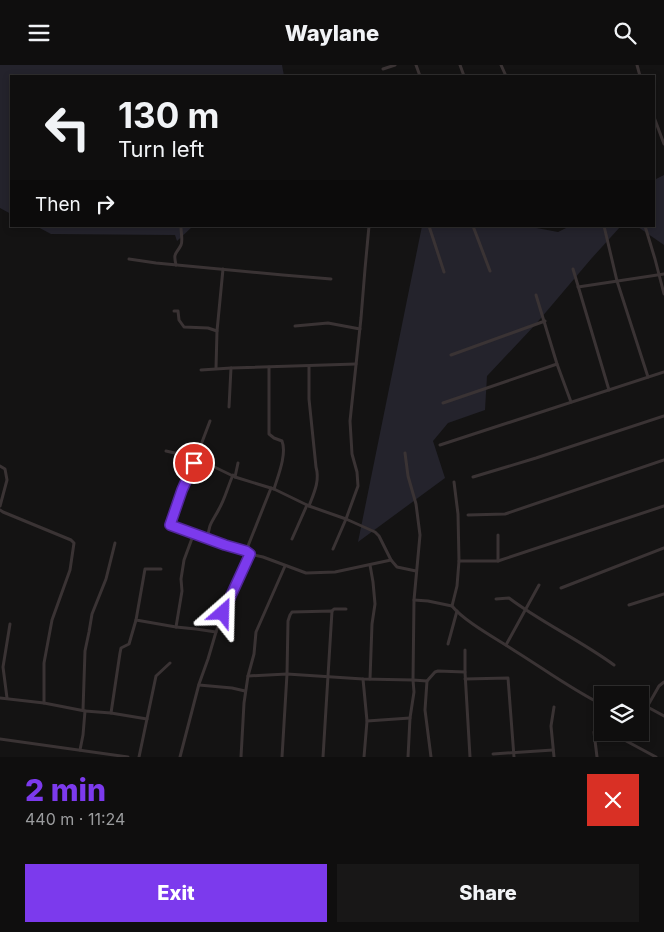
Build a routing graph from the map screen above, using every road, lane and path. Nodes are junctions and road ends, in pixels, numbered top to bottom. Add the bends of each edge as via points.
1 (395, 65) edge
2 (384, 69) dead end
3 (655, 120) edge
4 (664, 144) edge
5 (369, 227) edge
6 (429, 227) edge
7 (474, 227) edge
8 (604, 227) edge
9 (645, 227) edge
10 (181, 228) dead end
11 (129, 259) dead end
12 (176, 265) junction
13 (223, 269) junction
14 (573, 269) dead end
15 (490, 271) dead end
16 (444, 272) dead end
17 (664, 273) edge
18 (659, 274) junction
19 (331, 279) dead end
20 (617, 281) junction
21 (578, 287) junction
22 (664, 294) edge
23 (536, 295) dead end
24 (174, 311) dead end
25 (545, 321) junction
26 (295, 326) dead end
27 (360, 329) junction
28 (216, 331) junction
29 (451, 355) dead end
30 (356, 364) junction
31 (557, 364) junction
32 (309, 366) junction
33 (269, 367) junction
34 (216, 368) junction
35 (231, 368) junction
36 (201, 370) dead end
37 (664, 372) edge
38 (648, 377) junction
39 (608, 390) junction
40 (571, 402) junction
41 (443, 403) dead end
42 (229, 407) dead end
43 (664, 416) edge
44 (210, 421) dead end
45 (440, 445) dead end
46 (166, 451) dead end
47 (405, 453) dead end
48 (196, 458) junction
49 (664, 460) edge
50 (238, 463) dead end
51 (0, 466) edge
52 (234, 476) junction
53 (473, 477) dead end
54 (454, 482) dead end
55 (273, 489) junction
56 (308, 505) junction
57 (664, 506) edge
58 (0, 508) edge
59 (468, 515) dead end
60 (346, 519) junction
61 (194, 533) junction
62 (498, 535) dead end
63 (208, 539) junction
64 (292, 539) dead end
65 (115, 543) dead end
66 (664, 548) edge
67 (333, 549) dead end
68 (246, 551) junction
69 (250, 554) junction
70 (391, 560) junction
71 (459, 561) junction
72 (498, 561) junction
73 (370, 565) junction
74 (285, 566) junction
75 (161, 569) dead end
76 (416, 571) junction
77 (539, 585) dead end
78 (560, 588) dead end
79 (664, 594) edge
80 (496, 599) dead end
81 (414, 600) junction
82 (629, 605) dead end
83 (452, 606) junction
84 (346, 609) dead end
85 (525, 610) junction
86 (332, 611) junction
87 (457, 611) junction
88 (136, 620) junction
89 (10, 624) dead end
90 (176, 627) junction
91 (216, 632) junction
92 (448, 644) dead end
93 (506, 645) junction
94 (465, 651) dead end
95 (170, 663) dead end
96 (614, 665) dead end
97 (465, 672) junction
98 (286, 674) junction
99 (248, 676) junction
100 (327, 677) junction
101 (363, 679) junction
102 (370, 679) junction
103 (465, 679) junction
104 (413, 680) junction
105 (428, 681) junction
106 (664, 682) edge
107 (199, 685) junction
108 (245, 691) junction
109 (0, 697) edge
110 (7, 697) junction
111 (594, 701) edge
112 (44, 703) junction
113 (649, 704) edge
114 (554, 707) dead end
115 (649, 708) edge
116 (84, 711) junction
117 (110, 713) junction
118 (664, 716) edge
119 (147, 719) junction
120 (410, 719) junction
121 (367, 721) junction
122 (0, 739) edge
123 (595, 741) edge
124 (626, 741) edge
125 (553, 750) junction
126 (81, 751) junction
127 (494, 754) dead end
128 (514, 755) edge
129 (82, 757) edge
130 (128, 757) edge
131 (139, 757) edge
132 (180, 757) edge
133 (241, 757) edge
134 (282, 757) edge
135 (322, 757) edge
136 (364, 757) edge
137 (408, 757) edge
138 (431, 757) edge
139 (470, 757) edge
140 (554, 757) edge
141 (597, 757) edge
142 (656, 757) edge

1 - 2 street
3 - 4 street
5 - 27 street
6 - 16 street
7 - 15 street
8 - 20 street
9 - 18 street
10 - 12 street via 182,244 175,254
11 - 12 street
12 - 13 street
13 - 19 street
13 - 28 street
14 - 21 street
17 - 18 street
18 - 20 street
18 - 22 street
20 - 21 street
20 - 38 street
21 - 39 street
23 - 25 street
24 - 28 street via 178,311 184,327
25 - 29 street
25 - 31 street
26 - 27 street via 328,323
27 - 30 street
28 - 34 street
30 - 32 street
30 - 60 street via 350,421 358,486
31 - 40 street
31 - 41 street
32 - 33 street
32 - 56 street via 318,473
33 - 35 street
33 - 55 street via 269,434 284,444 282,463
34 - 35 street
34 - 36 street
35 - 42 street
37 - 38 street
38 - 39 street
39 - 40 street
40 - 45 street
43 - 53 street
44 - 48 street
46 - 48 street
47 - 76 street via 420,535
48 - 52 street
48 - 61 street via 170,525
49 - 59 street via 505,514
50 - 52 street
51 - 58 street via 5,469 8,480
52 - 55 street
52 - 63 street via 210,524
54 - 71 street
55 - 56 street
55 - 68 street
56 - 60 street
56 - 64 street
57 - 72 street
58 - 112 street via 0,511 74,543 70,570 52,620 44,663
60 - 67 street
60 - 70 street via 377,533
61 - 63 street
61 - 90 street via 184,560
62 - 72 street
63 - 68 street
65 - 116 street via 106,579 92,614 85,651
66 - 78 street
68 - 69 street
69 - 74 street
69 - 91 street
70 - 73 street
70 - 76 street via 399,568
71 - 72 street
71 - 83 street
73 - 74 street via 335,572 306,573
73 - 102 street via 375,605
74 - 99 street via 256,632
75 - 88 street via 145,569
76 - 81 street
77 - 85 street
79 - 82 street
80 - 85 street via 508,598
81 - 83 street
81 - 104 street
83 - 87 street
84 - 86 street
85 - 93 street
85 - 96 street
86 - 98 street via 292,612 288,621
86 - 100 street
87 - 92 street
87 - 93 street
88 - 90 street
88 - 117 street via 129,644 121,649
89 - 110 street via 3,667
90 - 91 street
91 - 107 street
93 - 111 street
94 - 97 street
95 - 119 street via 156,676
97 - 103 street
97 - 105 street via 435,672
98 - 99 street
98 - 100 street
98 - 134 street
99 - 108 street
100 - 101 street
100 - 135 street
101 - 102 street
101 - 121 street
102 - 104 street
103 - 128 street via 508,678
103 - 139 street
104 - 105 street
104 - 120 street
105 - 138 street via 425,710
106 - 113 street
107 - 108 street
107 - 132 street
108 - 133 street
109 - 110 street
110 - 112 street
112 - 116 street
114 - 125 street via 551,726
115 - 118 street
116 - 117 street
116 - 126 street
117 - 119 street
119 - 131 street
120 - 121 street
120 - 137 street
121 - 136 street
122 - 126 street
123 - 141 street
124 - 142 street
125 - 128 street
125 - 140 street
126 - 129 street
126 - 130 street
127 - 128 street

